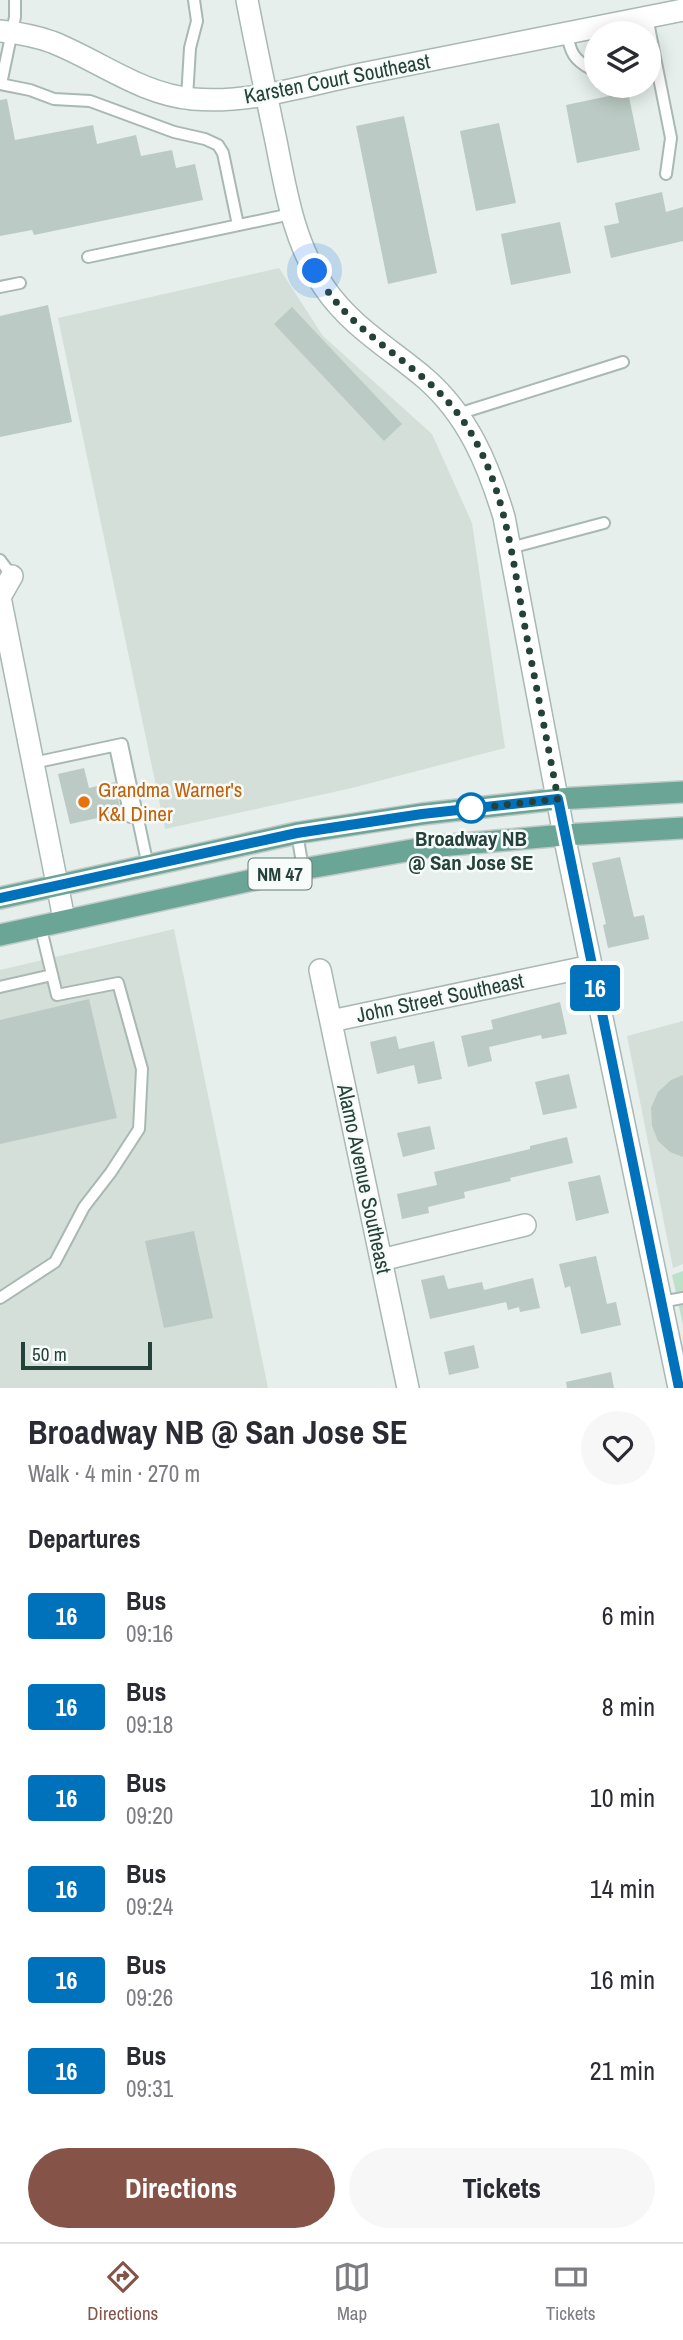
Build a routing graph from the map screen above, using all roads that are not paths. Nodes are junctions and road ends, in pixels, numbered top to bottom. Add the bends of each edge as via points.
1 (15, 0) edge
2 (194, 0) edge
3 (247, 0) edge
4 (683, 10) edge
5 (647, 17) junction
6 (648, 21) edge
7 (6, 32) edge
8 (567, 33) junction
9 (584, 66) edge
10 (1, 84) edge
11 (266, 95) junction
12 (661, 95) edge
13 (187, 98) junction
14 (666, 174) dead end
15 (291, 214) junction
16 (239, 225) junction
17 (88, 257) dead end
18 (20, 283) dead end
19 (0, 287) edge
20 (623, 362) dead end
21 (458, 414) junction
22 (604, 523) dead end
23 (510, 548) junction
24 (6, 568) edge
25 (33, 763) junction
26 (683, 792) edge
27 (558, 799) junction
28 (683, 828) edge
29 (297, 833) junction
30 (564, 835) junction
31 (148, 866) junction
32 (303, 869) junction
33 (57, 884) junction
34 (0, 898) edge
35 (64, 919) junction
36 (40, 925) junction
37 (0, 934) edge
38 (591, 965) junction
39 (320, 970) dead end
40 (52, 975) junction
41 (0, 987) edge
42 (331, 1021) junction
43 (525, 1225) dead end
44 (381, 1261) junction
45 (0, 1298) edge
46 (683, 1298) edge
47 (661, 1302) junction
48 (676, 1344) edge
49 (408, 1388) edge
50 (679, 1388) edge

1 - 7 lane
2 - 13 lane via 197,21
3 - 11 street
4 - 5 street, Karsten Court Southeast
5 - 6 lane
5 - 8 street, Karsten Court Southeast
7 - 10 lane
7 - 13 street, Karsten Court Southeast via 50,41 131,83
8 - 9 lane via 570,52
8 - 11 street, Karsten Court Southeast
10 - 16 lane via 54,99 90,101 218,145
11 - 13 street, Karsten Court Southeast
11 - 15 street
12 - 14 lane via 671,138
15 - 16 lane
15 - 21 street via 307,256 341,310 427,380
16 - 17 lane
18 - 19 lane
20 - 21 lane
21 - 23 street via 488,467
22 - 23 lane
23 - 27 street
24 - 25 street via 0,597
25 - 31 lane via 122,744
25 - 33 street
26 - 27 main road, NM 47
27 - 29 main road, NM 47
27 - 30 street
28 - 30 main road, NM 47
29 - 31 main road, NM 47
29 - 32 lane
30 - 32 main road, NM 47 via 429,847
30 - 38 street
31 - 33 main road, NM 47
32 - 35 main road, NM 47
33 - 34 main road, NM 47
33 - 35 street
35 - 36 main road, NM 47
36 - 37 main road, NM 47
36 - 40 lane
38 - 42 street, John Street Southeast
38 - 47 street
39 - 42 street, Alamo Avenue Southeast
40 - 41 lane
40 - 45 lane via 57,995 118,983 142,1069 138,1129 84,1207 55,1262
42 - 44 street, Alamo Avenue Southeast
43 - 44 street
44 - 49 street, Alamo Avenue Southeast
46 - 47 lane
47 - 48 street
48 - 50 street

